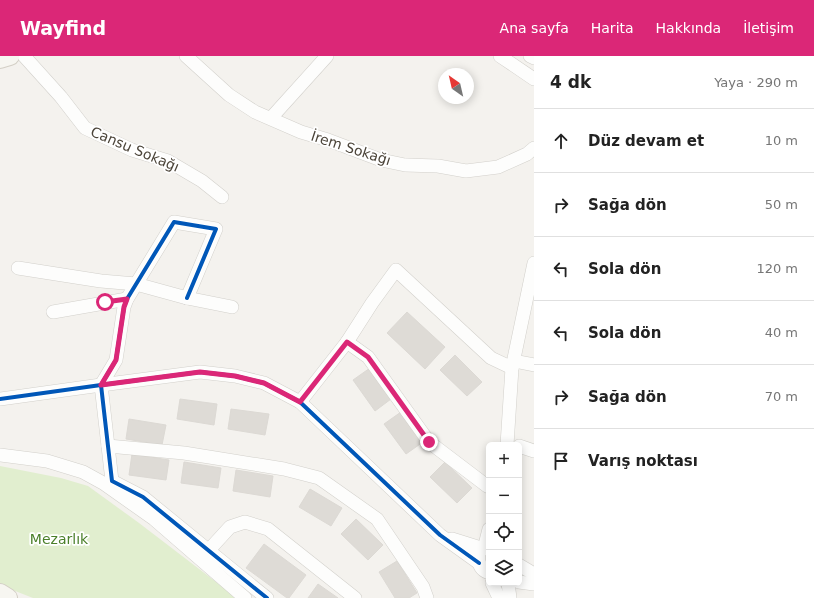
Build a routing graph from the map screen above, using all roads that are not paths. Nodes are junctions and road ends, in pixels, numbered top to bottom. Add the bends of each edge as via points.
1 (10, 56) edge
2 (24, 56) edge
3 (186, 56) edge
4 (327, 56) edge
5 (500, 56) edge
6 (530, 56) edge
7 (534, 58) edge
8 (0, 59) edge
9 (534, 79) edge
10 (271, 118) junction
11 (534, 148) edge
12 (222, 197) dead end
13 (534, 264) edge
14 (18, 268) dead end
15 (136, 284) junction
16 (188, 298) junction
17 (127, 299) junction
18 (232, 307) dead end
19 (53, 312) dead end
20 (347, 342) junction
21 (513, 364) junction
22 (534, 365) edge
23 (101, 385) junction
24 (0, 400) edge
25 (300, 402) junction
26 (512, 442) edge
27 (108, 446) junction
28 (522, 448) edge
29 (534, 451) edge
30 (0, 455) edge
31 (486, 485) edge
32 (440, 535) junction
33 (486, 541) edge
34 (486, 548) edge
35 (208, 551) junction
36 (522, 567) edge
37 (486, 572) edge
38 (486, 573) edge
39 (534, 574) edge
40 (522, 582) edge
41 (534, 584) edge
42 (493, 586) edge
43 (508, 586) edge
44 (0, 593) edge
45 (8, 598) edge
46 (245, 598) edge
47 (267, 598) edge
48 (355, 598) edge
49 (427, 598) edge
50 (499, 598) edge
51 (510, 598) edge

1 - 8 street
2 - 12 street, Cansu Sokağı via 61,96 85,128 132,150 168,161 202,181
3 - 10 street, İrem Sokağı via 229,95 255,112
4 - 10 street
5 - 9 street
6 - 7 street
10 - 11 street, İrem Sokağı via 301,132 381,160 405,165 438,166 466,171 498,167 527,154
13 - 21 street
14 - 15 street
15 - 16 street
15 - 16 street via 174,222 216,229
15 - 17 street
16 - 18 street
17 - 19 street
17 - 23 street via 116,360
20 - 21 street via 396,270 491,358
20 - 25 street
20 - 31 street via 368,357 429,442
21 - 22 street
21 - 26 street
23 - 24 street
23 - 25 street via 200,372 264,383
23 - 27 street
25 - 32 street
27 - 35 street via 112,481 143,498
27 - 49 street via 184,453 284,469 319,478 377,519 423,587
28 - 29 street
30 - 46 street via 47,461 83,472 154,519
32 - 33 street via 484,549
32 - 38 street
34 - 37 street via 479,555
35 - 47 street
35 - 48 street via 230,527 245,522 268,529
36 - 39 street
40 - 41 street
42 - 50 street
43 - 51 street
44 - 45 street

